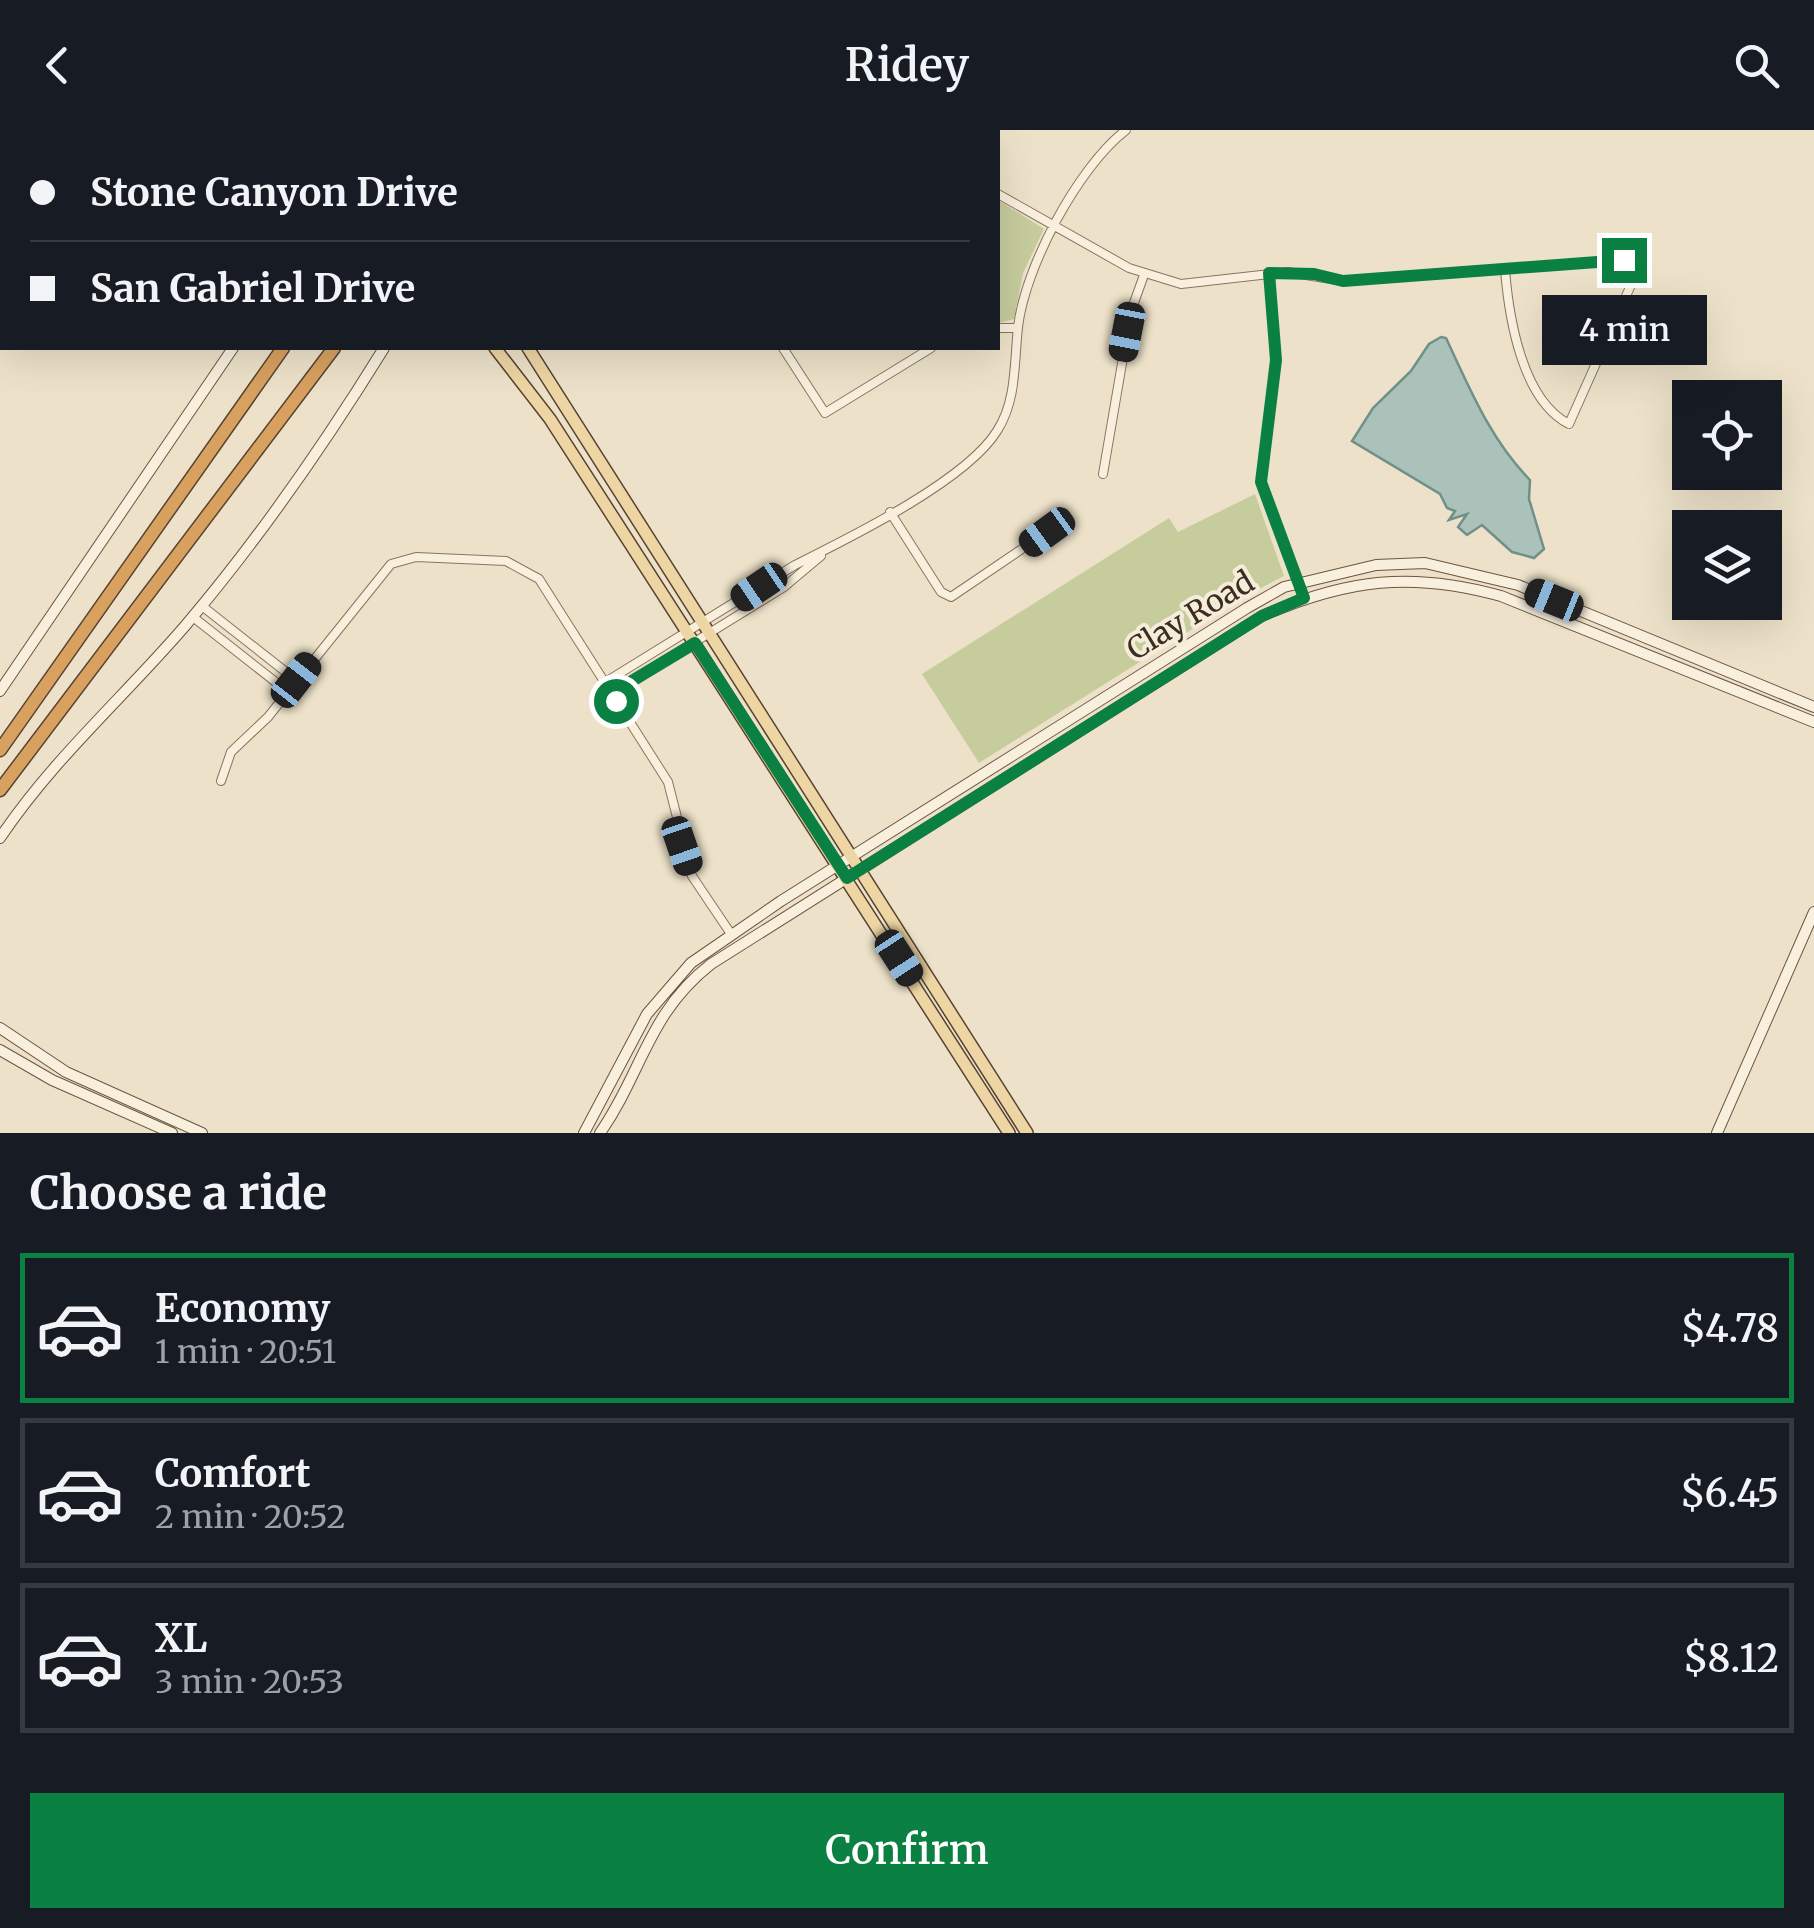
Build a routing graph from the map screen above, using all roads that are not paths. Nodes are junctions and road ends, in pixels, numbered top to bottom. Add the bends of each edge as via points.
1 (1126, 130) edge
2 (1000, 195) edge
3 (1054, 226) junction
4 (1505, 270) junction
5 (1269, 273) junction
6 (1144, 275) junction
7 (1000, 328) edge
8 (1018, 328) junction
9 (232, 350) edge
10 (282, 350) edge
11 (332, 350) edge
12 (383, 350) edge
13 (496, 350) edge
14 (530, 350) edge
15 (784, 350) edge
16 (928, 350) edge
17 (590, 449) junction
18 (574, 458) junction
19 (1103, 474) dead end
20 (890, 512) junction
21 (1047, 532) dead end
22 (824, 553) junction
23 (1298, 583) junction
24 (759, 587) junction
25 (766, 598) junction
26 (1304, 598) junction
27 (202, 606) junction
28 (193, 616) junction
29 (705, 629) junction
30 (691, 637) junction
31 (296, 680) junction
32 (604, 682) junction
33 (0, 691) edge
34 (287, 691) junction
35 (612, 693) junction
36 (1814, 707) edge
37 (1814, 722) edge
38 (0, 750) edge
39 (221, 781) dead end
40 (0, 790) edge
41 (0, 838) edge
42 (852, 857) junction
43 (838, 864) junction
44 (859, 870) junction
45 (847, 878) junction
46 (1814, 912) edge
47 (731, 934) junction
48 (739, 946) junction
49 (950, 1026) junction
50 (0, 1028) edge
51 (0, 1050) edge
52 (627, 1066) junction
53 (166, 1128) edge
54 (202, 1133) edge
55 (584, 1133) edge
56 (600, 1133) edge
57 (1009, 1133) edge
58 (1027, 1133) edge
59 (1718, 1133) edge

1 - 3 street via 1096,158
2 - 3 street
3 - 6 street
3 - 8 street via 1028,277
4 - 4 street via 1624,260 1639,267 1569,424 1553,416 1519,352
4 - 5 street via 1343,281
5 - 6 street via 1208,284
5 - 23 street via 1276,360 1261,482
6 - 19 street via 1131,311
7 - 8 street
8 - 20 street via 1010,400 999,429 969,462
9 - 33 main road
10 - 38 highway
11 - 40 highway
12 - 27 main road via 290,494
13 - 18 main road
14 - 17 main road
15 - 16 street via 825,414
17 - 18 main road
17 - 29 main road
18 - 30 main road
20 - 21 street via 941,592 951,597
20 - 22 street
22 - 24 street
22 - 25 street
23 - 26 street
23 - 36 main road, Clay Road via 1376,565 1425,563 1474,572
23 - 42 main road, Clay Road via 1246,608
24 - 25 street
24 - 29 street
25 - 29 street
26 - 37 main road, Clay Road via 1350,585 1450,581
26 - 44 main road, Clay Road via 1262,616
27 - 28 main road
27 - 31 street
28 - 34 street
28 - 41 main road via 55,762
29 - 30 street
29 - 42 main road
30 - 32 street
30 - 35 street
30 - 43 main road
31 - 32 street via 384,569 416,557 526,568
31 - 34 street
32 - 35 street
34 - 39 street via 232,752
35 - 47 street via 668,782 692,876
42 - 43 main road, Clay Road
42 - 44 main road
43 - 45 main road
43 - 47 main road, Clay Road
44 - 45 main road, Clay Road
44 - 49 main road
45 - 48 main road, Clay Road
45 - 49 main road
46 - 59 main road
47 - 48 main road
47 - 52 main road, Clay Road via 666,989 638,1029
48 - 52 main road, Clay Road via 674,999
49 - 57 main road
49 - 58 main road
50 - 53 main road
51 - 53 main road via 52,1080
52 - 55 main road
52 - 56 main road
53 - 54 main road

